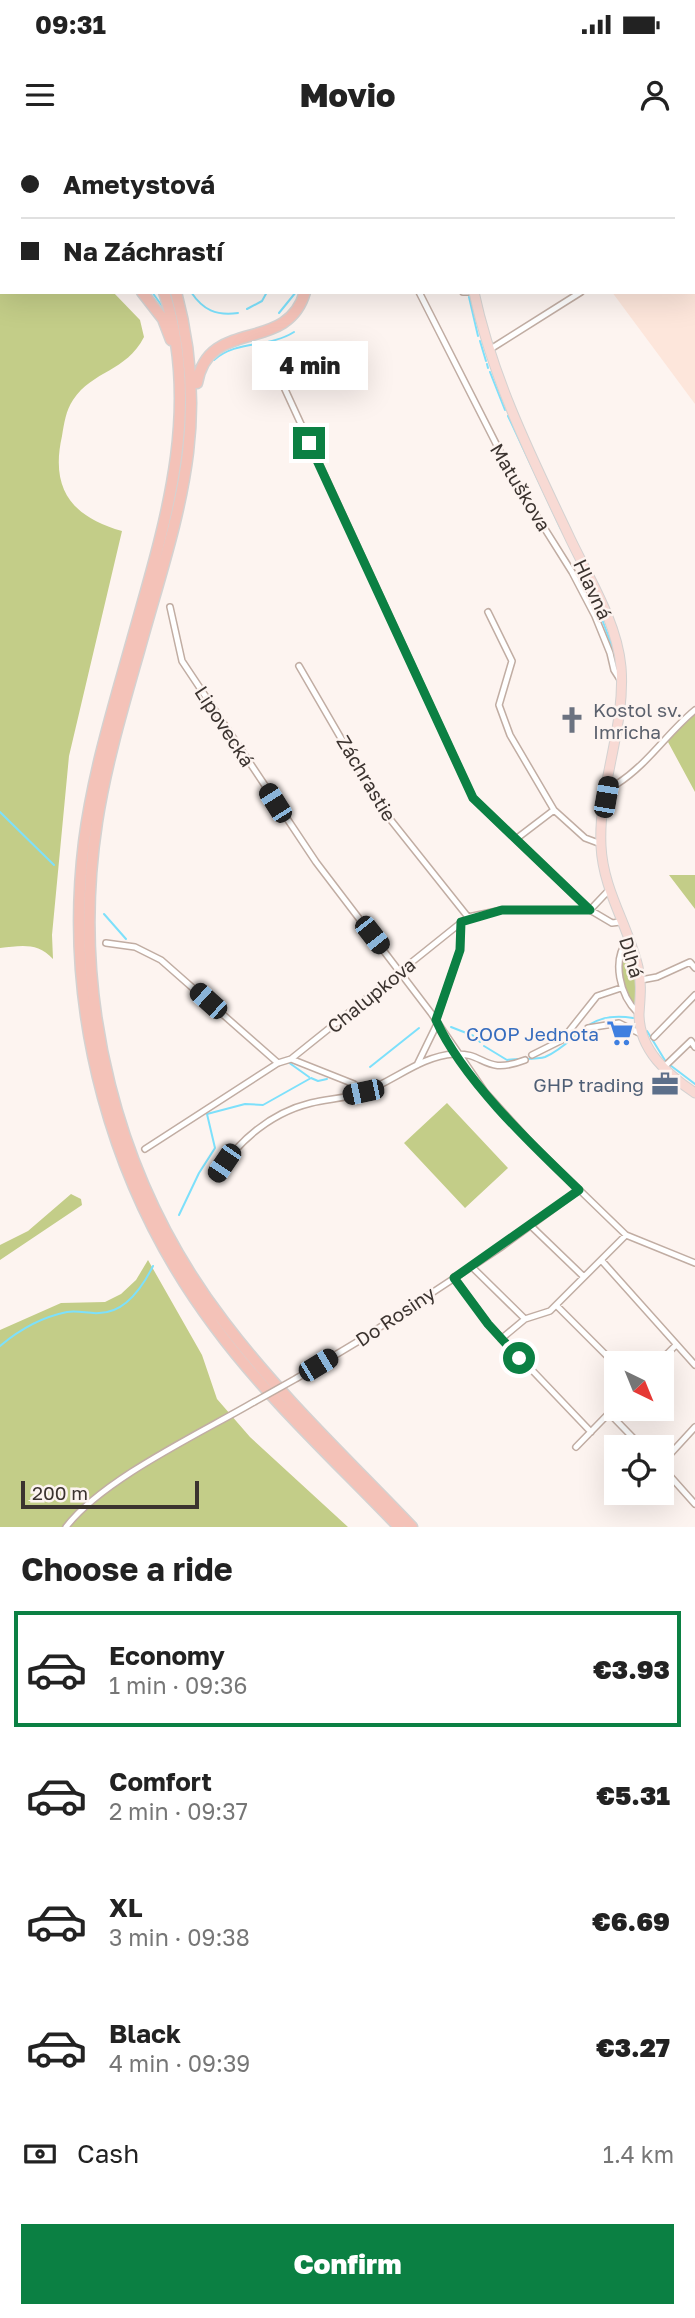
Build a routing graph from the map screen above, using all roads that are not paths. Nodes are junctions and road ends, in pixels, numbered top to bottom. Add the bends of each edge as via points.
1 (144, 294) edge
2 (164, 294) edge
3 (176, 294) edge
4 (304, 294) edge
5 (420, 294) edge
6 (475, 294) edge
7 (578, 294) edge
8 (489, 350) junction
9 (178, 356) junction
10 (283, 385) dead end
11 (192, 403) junction
12 (170, 607) dead end
13 (488, 611) dead end
14 (299, 666) dead end
15 (621, 681) junction
16 (695, 710) edge
17 (608, 783) junction
18 (554, 810) junction
19 (516, 839) junction
20 (601, 844) junction
21 (609, 890) junction
22 (590, 910) junction
23 (468, 917) junction
24 (461, 922) junction
25 (620, 922) junction
26 (628, 940) junction
27 (106, 943) dead end
28 (695, 968) edge
29 (399, 971) junction
30 (641, 980) junction
31 (621, 988) junction
32 (695, 995) edge
33 (639, 1014) junction
34 (436, 1022) junction
35 (588, 1028) dead end
36 (642, 1034) junction
37 (654, 1037) dead end
38 (695, 1047) edge
39 (457, 1054) junction
40 (532, 1055) dead end
41 (291, 1059) junction
42 (526, 1060) dead end
43 (278, 1063) junction
44 (417, 1065) junction
45 (666, 1065) junction
46 (363, 1092) junction
47 (695, 1093) edge
48 (145, 1149) dead end
49 (215, 1177) dead end
50 (579, 1190) junction
51 (531, 1226) junction
52 (626, 1235) junction
53 (602, 1261) junction
54 (695, 1263) edge
55 (471, 1266) junction
56 (584, 1277) junction
57 (454, 1278) junction
58 (556, 1305) junction
59 (525, 1319) junction
60 (501, 1339) junction
61 (676, 1345) junction
62 (670, 1351) edge
63 (604, 1353) edge
64 (695, 1364) edge
65 (604, 1418) edge
66 (617, 1421) edge
67 (695, 1427) edge
68 (591, 1432) junction
69 (630, 1435) edge
70 (576, 1447) dead end
71 (674, 1451) edge
72 (674, 1479) edge
73 (695, 1504) edge
74 (66, 1527) edge
75 (399, 1527) edge
76 (412, 1527) edge

1 - 9 highway via 163,319
2 - 9 highway
3 - 11 highway via 190,356
4 - 11 highway via 298,309 283,324 230,341 210,353 200,368
5 - 15 street, Matuškova via 516,483 578,583
6 - 8 main road, Hlavná
7 - 8 street
8 - 15 main road, Hlavná via 608,621 620,657
9 - 75 highway via 181,413 173,482 104,743 84,845 80,949 93,1056 133,1185 186,1285 248,1368
10 - 19 street via 473,798
11 - 76 highway via 180,501 117,728 97,823 90,937 102,1053 117,1113 142,1181 194,1280 272,1380
12 - 29 street, Lipovecká via 182,661 296,834
13 - 18 street via 512,662 500,713
14 - 23 street, Záchrastie via 382,809
15 - 17 main road, Hlavná
16 - 17 street via 673,728 650,758 617,784
17 - 20 main road, Hlavná
18 - 19 street
18 - 20 street via 585,838
19 - 22 street
20 - 21 main road, Dlhá
21 - 22 street
21 - 25 main road, Dlhá
22 - 23 street, Chalupkova via 502,910
22 - 25 street via 612,923
23 - 24 street, Chalupkova
24 - 29 street, Chalupkova
24 - 34 street via 460,950
25 - 26 main road, Dlhá
26 - 30 main road, Dlhá
26 - 31 street via 622,947
27 - 43 street via 135,947 161,960
28 - 30 street via 690,962
29 - 34 street, Lipovecká
29 - 41 street, Chalupkova
30 - 33 main road, Dlhá
31 - 33 street
31 - 40 street via 597,996 562,1040
32 - 37 street
33 - 36 main road, Dlhá
34 - 39 street, Lipovecká
34 - 44 street
35 - 36 street via 619,1023
36 - 45 main road, Dlhá
38 - 45 street via 691,1041
39 - 42 street via 496,1067
39 - 44 street
39 - 50 street, Lipovecká via 503,1113
41 - 43 street, Chalupkova
41 - 46 street via 354,1084
43 - 48 street, Chalupkova
44 - 46 street
45 - 47 main road, Dlhá
46 - 49 street via 279,1115 247,1138
50 - 51 street, Do Rosiny
50 - 52 street, Lipovecká
51 - 55 street, Do Rosiny
51 - 56 street
52 - 53 street
52 - 54 street
53 - 56 street
53 - 61 street
55 - 57 street, Do Rosiny
55 - 59 street
56 - 58 street
57 - 60 street
57 - 74 street, Do Rosiny, bridge via 362,1339 114,1484
58 - 59 street
58 - 63 street
59 - 60 street
60 - 68 street
61 - 62 street
61 - 64 street
65 - 68 street
66 - 69 street
67 - 71 street
68 - 70 street
72 - 73 street

